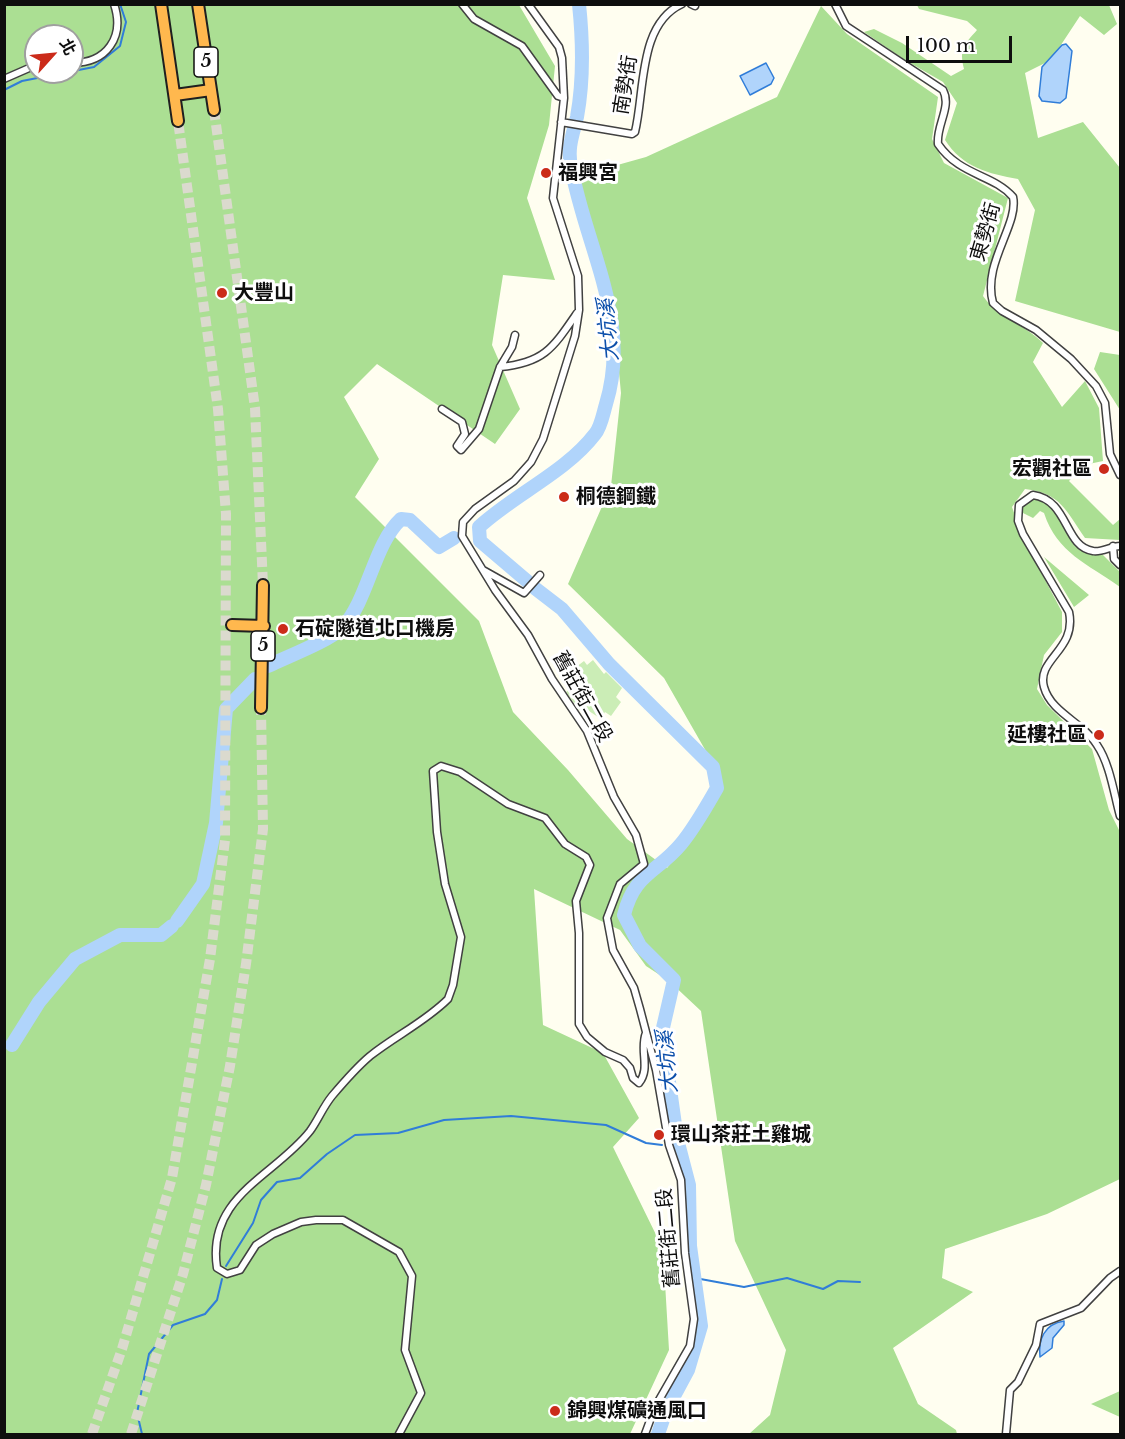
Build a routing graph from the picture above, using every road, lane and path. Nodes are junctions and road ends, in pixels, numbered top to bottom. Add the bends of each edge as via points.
1 (114, 4) edge
2 (161, 4) edge
3 (462, 4) edge
4 (528, 4) edge
5 (682, 4) edge
6 (835, 4) edge
7 (199, 9) edge
8 (84, 61) edge
9 (24, 70) edge
10 (4, 79) edge
11 (211, 90) junction
12 (175, 95) junction
13 (564, 98) junction
14 (214, 110) tunnel mouth
15 (178, 121) tunnel mouth
16 (564, 123) junction
17 (579, 310) junction
18 (515, 335) dead end
19 (500, 367) junction
20 (442, 409) dead end
21 (1120, 475) edge
22 (1117, 546) edge
23 (1120, 566) edge
24 (483, 569) junction
25 (540, 575) dead end
26 (263, 585) tunnel mouth
27 (232, 626) dead end
28 (264, 626) junction
29 (261, 708) tunnel mouth
30 (1120, 816) edge
31 (647, 1033) junction
32 (1120, 1271) edge
33 (399, 1434) edge
34 (645, 1434) edge
35 (1006, 1434) edge

1 - 8 street via 119,28 113,43
2 - 12 highway, 5
3 - 13 street via 474,19 522,46 558,96
4 - 13 street, 舊莊街二段 via 559,47 565,74
5 - 16 street, 南勢街 via 665,14 650,41 635,132 632,135
6 - 21 street, 東勢街 via 846,26 943,90 946,104 938,144 956,164 1006,189 1013,197 1012,212 991,275 993,303 1036,330 1096,386 1105,402 1110,454
7 - 11 highway, 5
9 - 10 street
11 - 12 highway
11 - 14 highway, 5
12 - 15 highway, 5
13 - 16 street, 舊莊街二段
16 - 17 street, 舊莊街二段 via 553,198 578,276
17 - 19 street via 550,350 524,365
17 - 24 street, 舊莊街二段 via 543,440 531,462 463,522 462,536
18 - 19 street
19 - 20 street via 479,429 461,450 457,446 465,434 462,422
22 - 23 street via 1114,559
22 - 30 street via 1095,552 1084,548 1057,507 1044,496 1033,495 1019,505 1018,521 1023,534 1069,612 1072,625 1068,639 1045,670 1044,687 1052,701 1098,745
24 - 25 street via 524,593
24 - 31 street, 舊莊街二段 via 586,731 642,851 644,864 620,884 607,918 613,950 634,988
26 - 28 highway, 5
27 - 28 highway
28 - 29 highway, 5
31 - 33 street via 642,1042 646,1069 639,1083 623,1060 605,1052 579,1024 576,901 590,865 586,857 565,844 545,818 508,804 460,772 441,766 433,771 445,884 461,937 448,999 369,1057 332,1096 310,1131 245,1189 226,1217 215,1254 217,1268 226,1274 234,1273 247,1262 256,1245 273,1234 316,1220 343,1220 399,1252 412,1276 405,1350 421,1394
31 - 34 street, 舊莊街二段 via 668,1142 681,1180 694,1319 690,1346
32 - 35 street via 1081,1308 1040,1324 1036,1345 1010,1390

